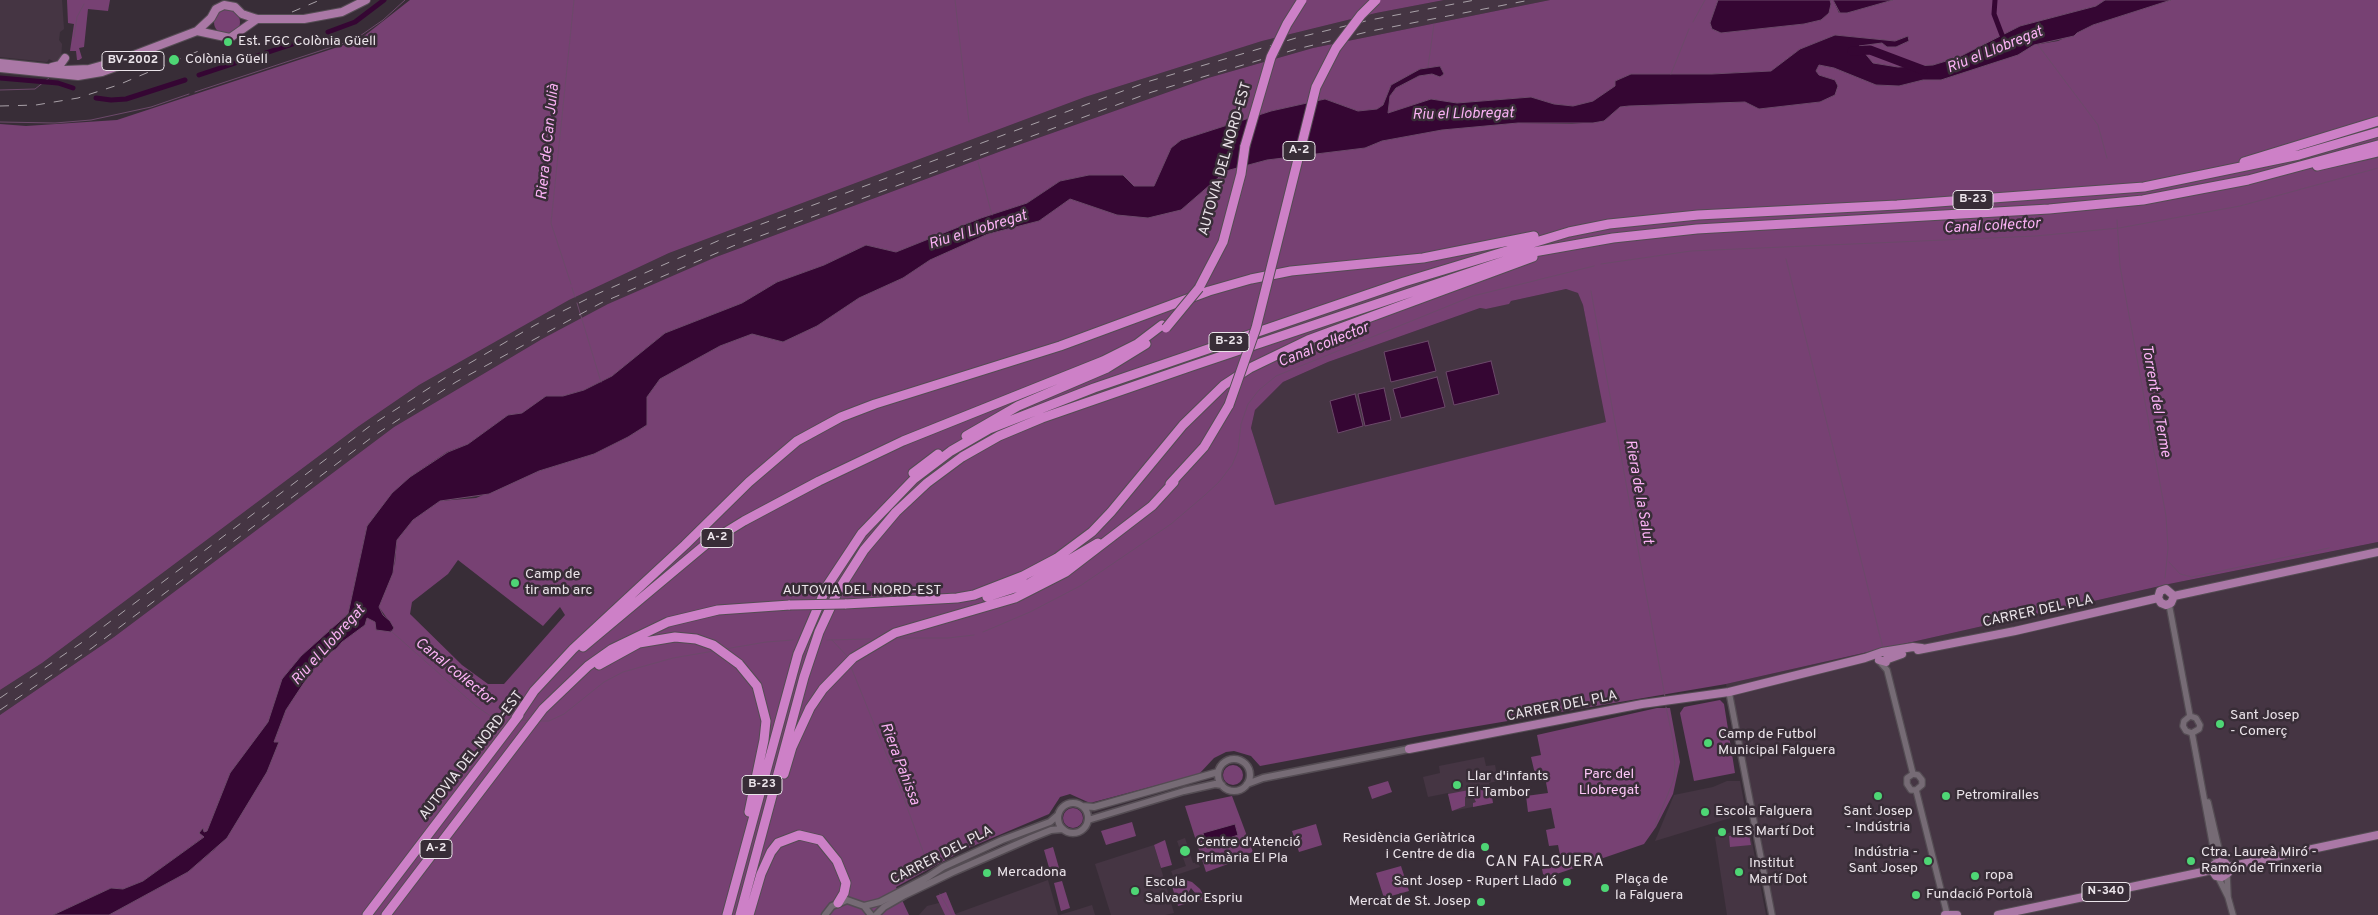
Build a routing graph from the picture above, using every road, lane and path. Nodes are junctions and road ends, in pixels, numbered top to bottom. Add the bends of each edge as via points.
1 (366, 0) edge
2 (1302, 0) edge
3 (1376, 0) edge
4 (242, 14) junction
5 (211, 18) junction
6 (257, 19) junction
7 (242, 28) junction
8 (197, 31) junction
9 (215, 34) junction
10 (184, 36) junction
11 (0, 63) edge
12 (66, 67) junction
13 (0, 68) edge
14 (40, 70) junction
15 (2375, 121) edge
16 (2378, 132) edge
17 (2378, 145) edge
18 (2378, 152) edge
19 (2292, 169) junction
20 (2214, 173) junction
21 (1569, 232) junction
22 (1557, 248) junction
23 (1164, 327) junction
24 (1174, 482) junction
25 (852, 546) junction
26 (2378, 552) edge
27 (2174, 596) junction
28 (2158, 598) junction
29 (845, 604) junction
30 (2169, 604) junction
31 (1883, 658) junction
32 (567, 684) junction
33 (1729, 692) junction
34 (535, 694) junction
35 (2190, 716) junction
36 (2192, 733) junction
37 (1409, 749) joint
38 (1218, 772) junction
39 (1249, 772) junction
40 (1912, 774) junction
41 (1263, 778) junction
42 (1247, 784) junction
43 (1222, 785) junction
44 (1916, 790) junction
45 (1082, 806) junction
46 (1058, 816) junction
47 (1088, 820) junction
48 (1063, 829) junction
49 (2378, 835) edge
50 (741, 864) junction
51 (2221, 867) junction
52 (2218, 877) joint
53 (2228, 897) junction
54 (838, 903) junction
55 (864, 906) junction
56 (367, 915) edge
57 (386, 915) edge
58 (727, 915) edge
59 (740, 915) edge
60 (747, 915) edge
61 (826, 915) edge
62 (871, 915) edge
63 (876, 915) edge
64 (1772, 915) edge
65 (1946, 915) edge
66 (1957, 915) edge
67 (1998, 915) edge
68 (2233, 915) edge

1 - 6 main road, BV-2002 via 324,17
2 - 23 highway, AUTOVIA DEL NORD-EST / A-2, bridge via 1286,24 1271,57 1211,262 1197,287
3 - 24 highway, AUTOVIA DEL NORD-EST / A-2, bridge via 1336,48 1316,87 1256,328 1229,405 1204,447
4 - 5 main road, BV-2002 via 235,7 224,5 214,11
4 - 6 main road, BV-2002
4 - 7 main road
5 - 8 main road, BV-2002
5 - 9 main road
6 - 7 main road, BV-2002
7 - 9 main road, BV-2002 via 237,36 230,38
8 - 9 main road, BV-2002
8 - 10 main road, BV-2002
10 - 12 main road, BV-2002 via 111,64 76,70
10 - 12 main road, BV-2002 via 126,64 95,74
11 - 14 main road, BV-2002
12 - 14 main road, BV-2002 via 61,73
13 - 14 main road, BV-2002
15 - 20 highway
16 - 20 highway, B-23 via 2299,155
17 - 19 highway, B-23
18 - 19 highway via 2328,165
19 - 22 highway, B-23 via 2204,190 2143,200 2030,210 1697,229
20 - 21 highway, B-23 via 2144,186 2063,194 1698,215 1609,224
21 - 25 highway, B-23 via 1404,282 1094,388 989,429 951,451 914,479
21 - 34 highway via 1542,234 1423,258 1318,268 1251,279 841,417 808,434 774,459 610,613
22 - 29 highway, A-2 via 1308,340 1250,368 1224,385 1183,424 1111,512 1069,550 1045,565 974,595 940,600
22 - 59 highway, B-23 via 1507,258 1050,415 999,436 962,457 927,483 896,512 853,566 819,632
23 - 25 highway via 1141,348 1107,368 1018,406 925,463 870,517
23 - 34 highway, AUTOVIA DEL NORD-EST / A-2 via 1103,361 903,441 744,521 706,545 619,615
24 - 29 highway, AUTOVIA DEL NORD-EST / A-2 via 1093,546 1055,570 1010,590 944,605
24 - 60 highway via 1152,506 1112,539 1086,559 1040,586 1015,598 895,633 845,665 817,698 792,747
25 - 50 highway, B-23 via 823,593 798,654
26 - 27 main road
27 - 28 main road via 2166,589 2160,591
27 - 30 main road
28 - 30 main road via 2161,603
28 - 31 main road, CARRER DEL PLA via 2015,631 1913,647
29 - 32 highway, AUTOVIA DEL NORD-EST / A-2, bridge via 718,610 668,622 612,649
30 - 35 street
31 - 33 main road, CARRER DEL PLA via 1865,658
31 - 40 street
32 - 50 highway via 623,650 648,640 683,637 708,643 745,669 757,686 766,721
32 - 57 highway, AUTOVIA DEL NORD-EST / A-2 via 522,734
33 - 37 main road, CARRER DEL PLA via 1655,702
33 - 64 street
34 - 56 highway, AUTOVIA DEL NORD-EST / A-2
35 - 36 street via 2184,720 2183,726
35 - 36 street via 2200,724 2199,729
36 - 51 street via 2205,796 2215,825
37 - 41 main road, CARRER DEL PLA
38 - 39 main road via 1223,764 1233,760 1243,763
38 - 43 main road
38 - 45 main road via 1094,807
39 - 41 main road
39 - 42 main road
40 - 44 street via 1907,778 1907,784 1911,790
40 - 44 street via 1922,778 1922,785
41 - 42 main road, CARRER DEL PLA
42 - 43 main road via 1233,791
43 - 47 main road via 1184,791
44 - 65 street
45 - 46 main road via 1075,802 1067,804
45 - 47 main road
46 - 48 main road
46 - 55 main road, CARRER DEL PLA via 940,868 880,902
47 - 48 main road via 1079,832
48 - 63 main road, CARRER DEL PLA via 1051,830 953,872 905,895
49 - 51 main road, N-340
50 - 58 highway, B-23
51 - 52 main road
51 - 53 street
51 - 67 main road, N-340
52 - 53 street
53 - 68 street
54 - 55 main road via 852,901
54 - 60 highway via 846,884 837,861 820,840 799,835 778,843 771,852
54 - 61 main road
55 - 62 main road
65 - 66 main road

